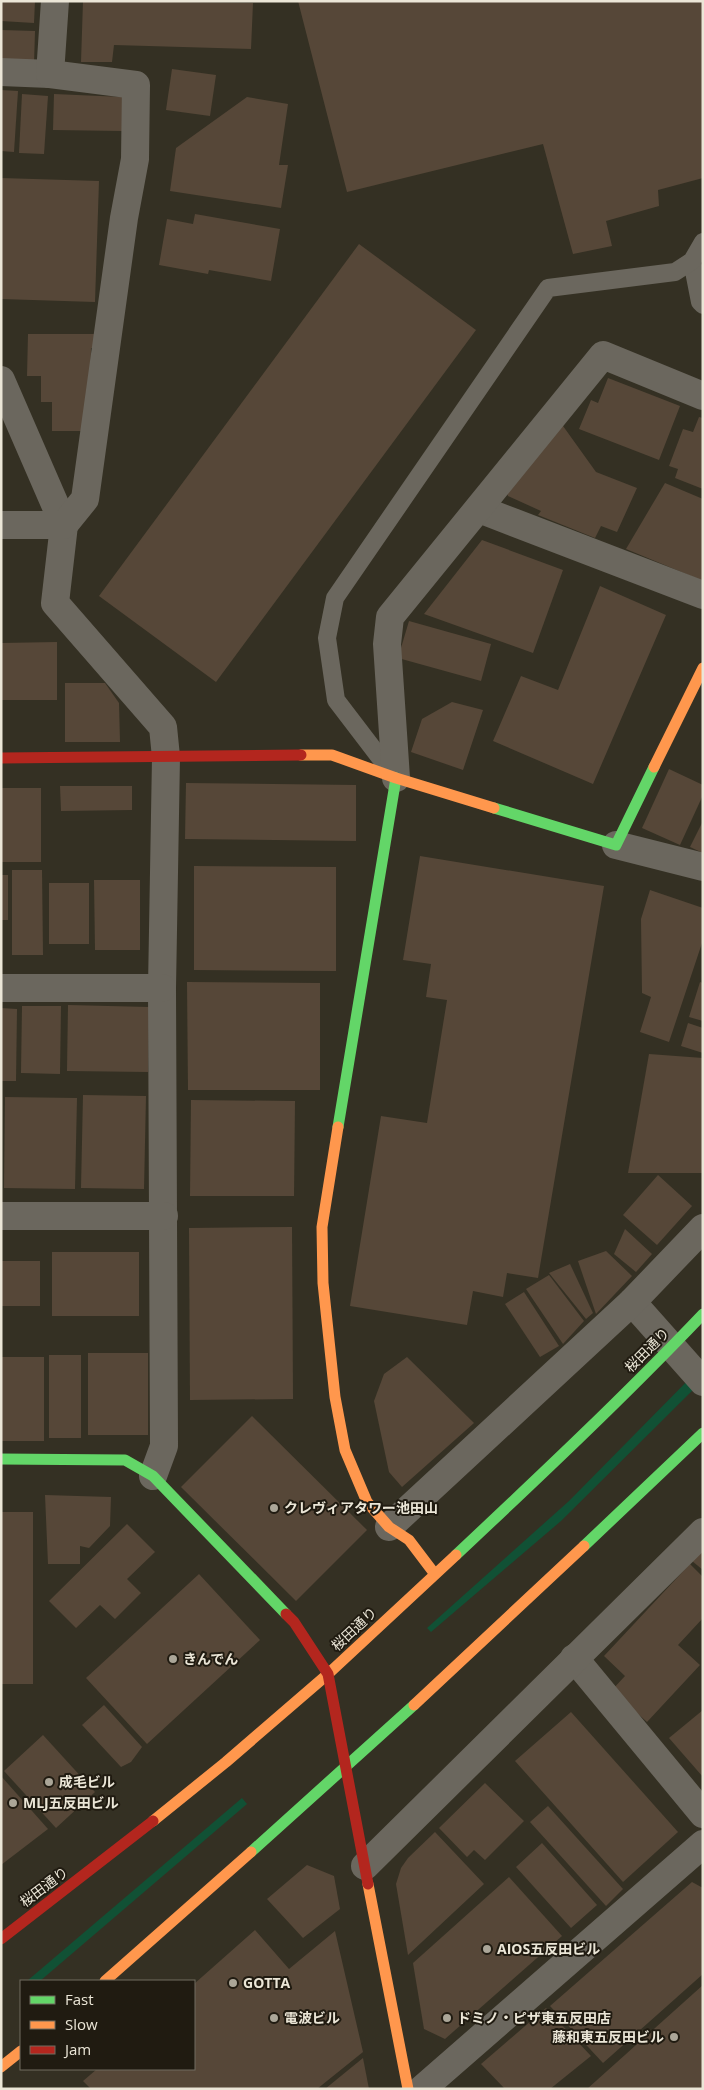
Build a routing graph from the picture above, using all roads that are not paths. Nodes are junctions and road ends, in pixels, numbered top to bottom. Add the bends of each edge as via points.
1 (55, 1) edge
2 (1, 72) edge
3 (50, 74) junction
4 (703, 242) edge
5 (692, 261) junction
6 (700, 288) edge
7 (703, 305) edge
8 (1, 380) edge
9 (703, 396) edge
10 (478, 509) junction
11 (1, 525) edge
12 (64, 525) junction
13 (703, 595) edge
14 (703, 668) edge
15 (166, 757) junction
16 (1, 758) edge
17 (396, 778) junction
18 (616, 845) junction
19 (703, 867) edge
20 (1, 988) edge
21 (162, 988) junction
22 (1, 1216) edge
23 (164, 1216) junction
24 (703, 1228) edge
25 (632, 1302) junction
26 (700, 1317) edge
27 (703, 1382) edge
28 (703, 1432) edge
29 (1, 1459) edge
30 (153, 1476) junction
31 (389, 1527) junction
32 (703, 1532) edge
33 (434, 1573) junction
34 (574, 1658) junction
35 (328, 1674) junction
36 (347, 1768) junction
37 (703, 1814) edge
38 (703, 1844) edge
39 (365, 1866) junction
40 (1, 1939) edge
41 (106, 1980) edge
42 (20, 2052) edge
43 (1, 2067) edge
44 (408, 2089) edge
45 (422, 2089) edge

1 - 3 street
2 - 3 street
3 - 12 street via 136,85 135,159 85,499
4 - 5 lane
5 - 6 lane
5 - 17 lane via 675,272 548,288 336,598 327,638 336,700
6 - 7 lane
8 - 12 street
9 - 10 street via 603,355
10 - 13 street
10 - 17 street via 390,618 387,644
11 - 12 street
12 - 15 street via 55,603 164,727
14 - 18 main road
15 - 16 main road
15 - 17 main road via 332,755
15 - 21 street
17 - 18 main road
17 - 31 main road via 322,1227 323,1283 334,1388 345,1450 367,1502
18 - 19 street
20 - 21 street
21 - 23 street
22 - 23 street
23 - 30 street via 164,1446
24 - 25 street
25 - 27 street
25 - 31 street
26 - 33 main road, 桜田通り via 488,1525
28 - 36 main road
29 - 30 main road via 125,1460
30 - 35 main road via 294,1622
31 - 33 main road via 409,1540
32 - 34 street
33 - 35 main road, 桜田通り
34 - 37 street
34 - 39 street
35 - 36 main road
35 - 40 main road, 桜田通り via 226,1762
36 - 39 main road
36 - 41 main road
38 - 45 street
39 - 44 main road
42 - 43 main road

